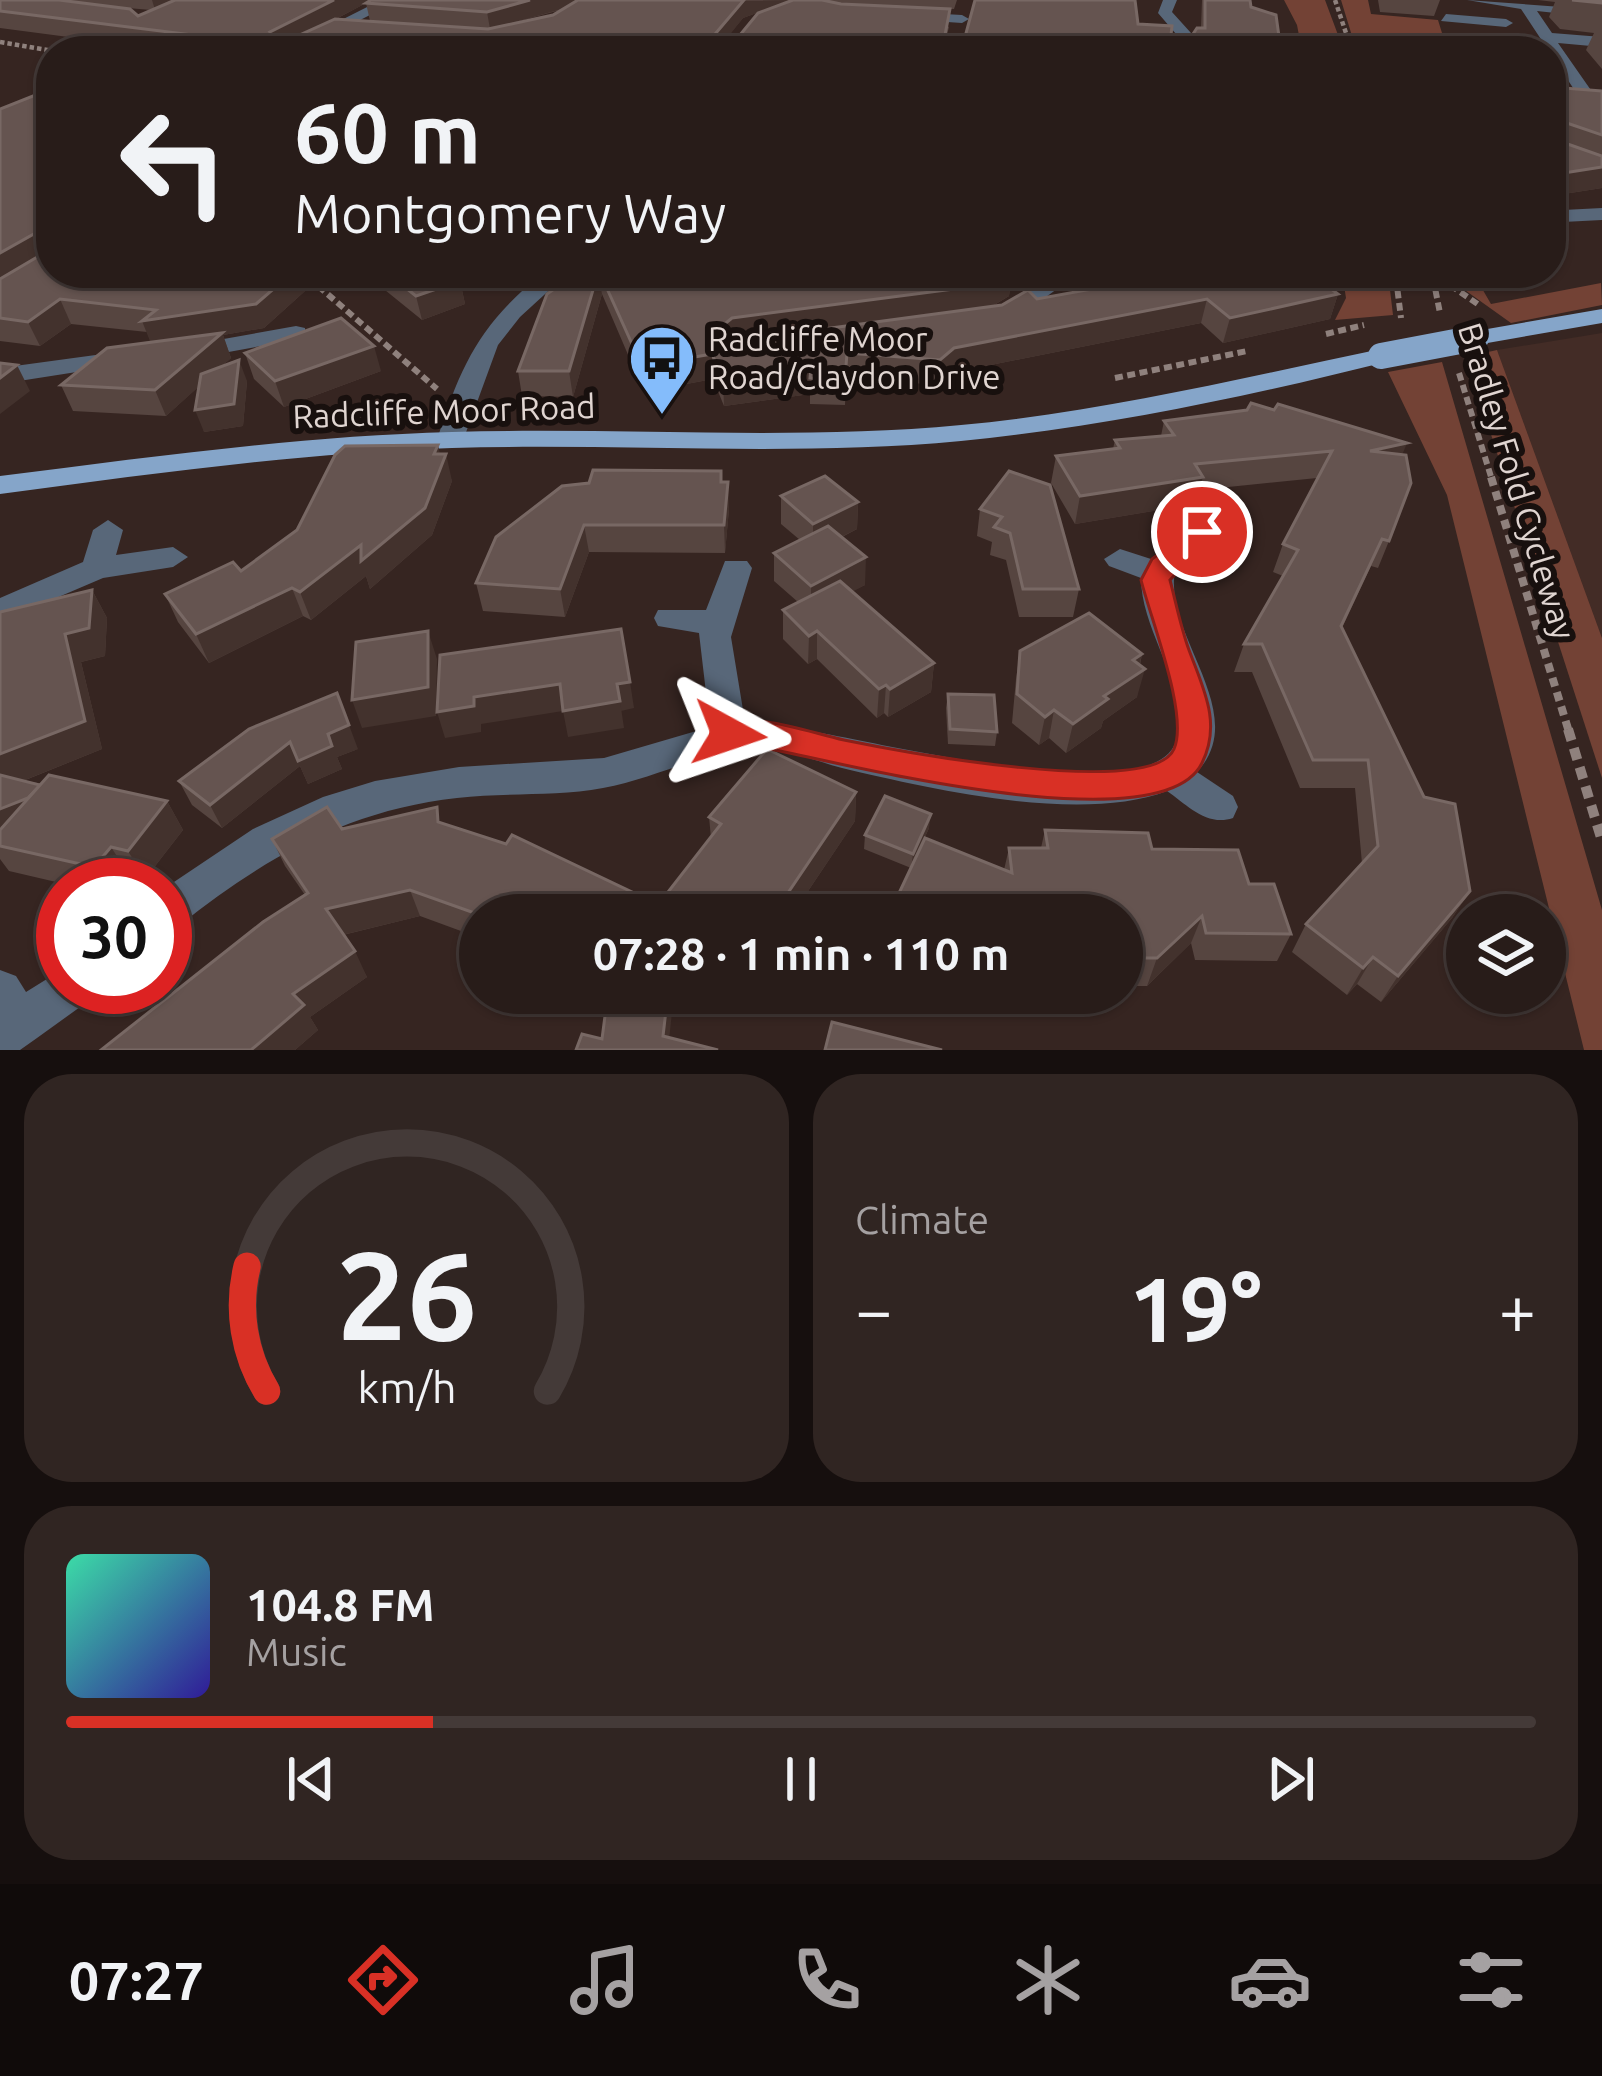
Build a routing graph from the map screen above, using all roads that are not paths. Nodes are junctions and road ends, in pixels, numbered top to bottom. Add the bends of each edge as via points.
1 (392, 0) edge
2 (968, 0) edge
3 (1170, 0) edge
4 (1474, 0) edge
5 (1526, 6) junction
6 (1602, 14) edge
7 (882, 15) edge
8 (1446, 18) dead end
9 (338, 27) junction
10 (378, 31) edge
11 (1544, 32) junction
12 (319, 36) edge
13 (1183, 36) edge
14 (1547, 36) edge
15 (1602, 42) edge
16 (1566, 65) edge
17 (1587, 96) edge
18 (1602, 214) edge
19 (1566, 216) edge
20 (539, 288) edge
21 (1037, 288) edge
22 (1602, 316) edge
23 (983, 321) edge
24 (296, 333) edge
25 (0, 376) edge
26 (451, 440) junction
27 (0, 485) edge
28 (108, 530) dead end
29 (1202, 532) dead end
30 (173, 557) dead end
31 (1120, 559) dead end
32 (97, 568) junction
33 (736, 568) dead end
34 (1158, 573) junction
35 (0, 611) edge
36 (670, 618) dead end
37 (716, 622) junction
38 (729, 734) junction
39 (1172, 774) junction
40 (1219, 807) dead end
41 (192, 891) edge
42 (36, 1003) edge
43 (7, 1017) edge

1 - 9 street
2 - 7 street via 960,27
3 - 13 street via 1165,13
4 - 5 street
5 - 6 street
5 - 11 street
8 - 11 street
9 - 10 street
9 - 12 street
11 - 14 street
11 - 15 street
16 - 17 street
18 - 19 street
20 - 26 street via 498,322 473,364
21 - 23 street via 1011,314
22 - 26 main road, Radcliffe Moor Road, bridge via 1091,416 962,433
24 - 25 street via 235,352
26 - 27 main road, Radcliffe Moor Road
28 - 32 street
29 - 34 street
30 - 32 street
31 - 34 street
32 - 35 street
33 - 37 street
34 - 39 street via 1194,699 1192,745
36 - 37 street
37 - 38 street
38 - 39 street via 1047,785 1120,786
38 - 41 street via 608,773 456,782 352,803 251,846
39 - 40 street
42 - 43 street

